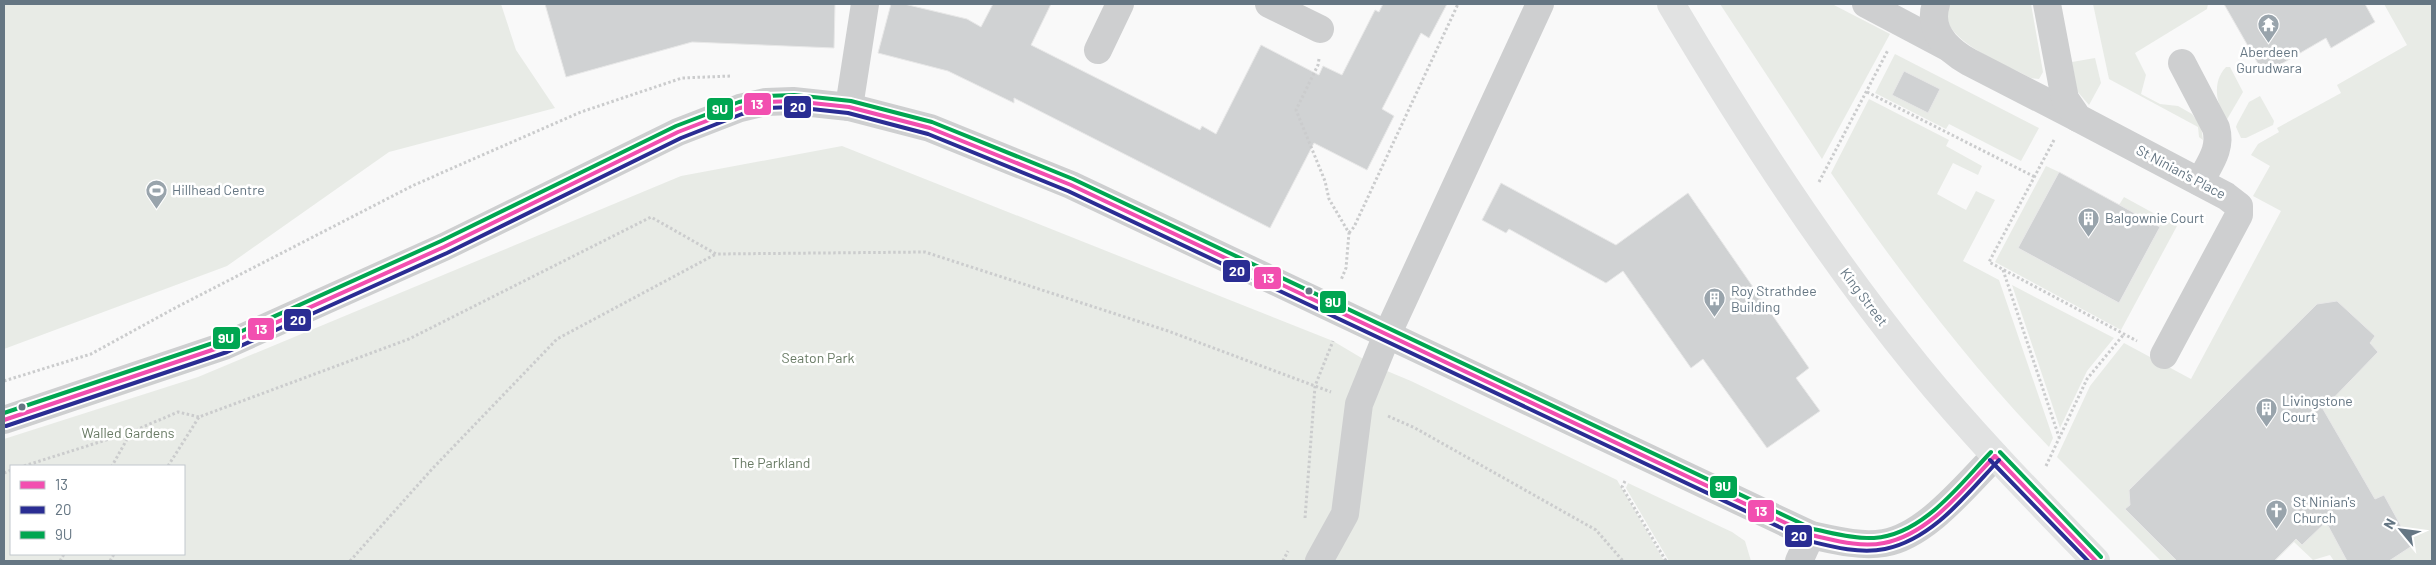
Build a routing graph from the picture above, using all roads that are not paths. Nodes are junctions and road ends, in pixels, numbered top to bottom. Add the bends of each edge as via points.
1 (864, 4) edge
2 (1120, 4) edge
3 (1269, 4) edge
4 (1540, 4) edge
5 (1671, 4) edge
6 (1866, 4) edge
7 (1936, 4) edge
8 (2047, 4) edge
9 (1320, 29) road end
10 (1951, 49) junction
11 (1098, 50) dead end
12 (2182, 63) dead end
13 (849, 106) junction
14 (2074, 116) junction
15 (2200, 182) junction
16 (1386, 335) junction
17 (2164, 355) road end
18 (4, 420) edge
19 (1995, 456) junction
20 (1811, 535) junction
21 (1319, 561) edge
22 (1799, 561) edge
23 (2096, 561) edge

1 - 13 street
2 - 11 street
3 - 9 street
4 - 16 street
5 - 19 main road, King Street via 1780,180 1839,264 1912,360
6 - 10 street
7 - 10 street via 1933,16 1937,33
8 - 14 street, St Ninian's Place via 2065,99
10 - 14 street via 1969,62
12 - 15 street via 2219,138 2219,145
13 - 16 street via 930,128 1071,185
13 - 18 street via 793,101 766,102 740,108 678,132 444,246 224,346
14 - 15 street, St Ninian's Place
15 - 17 street, St Ninian's Place via 2234,201 2239,206 2240,215
16 - 20 street
16 - 21 street via 1359,404 1345,514
19 - 20 street via 1928,522 1906,536 1884,543 1860,544
19 - 23 main road, King Street
20 - 22 street

